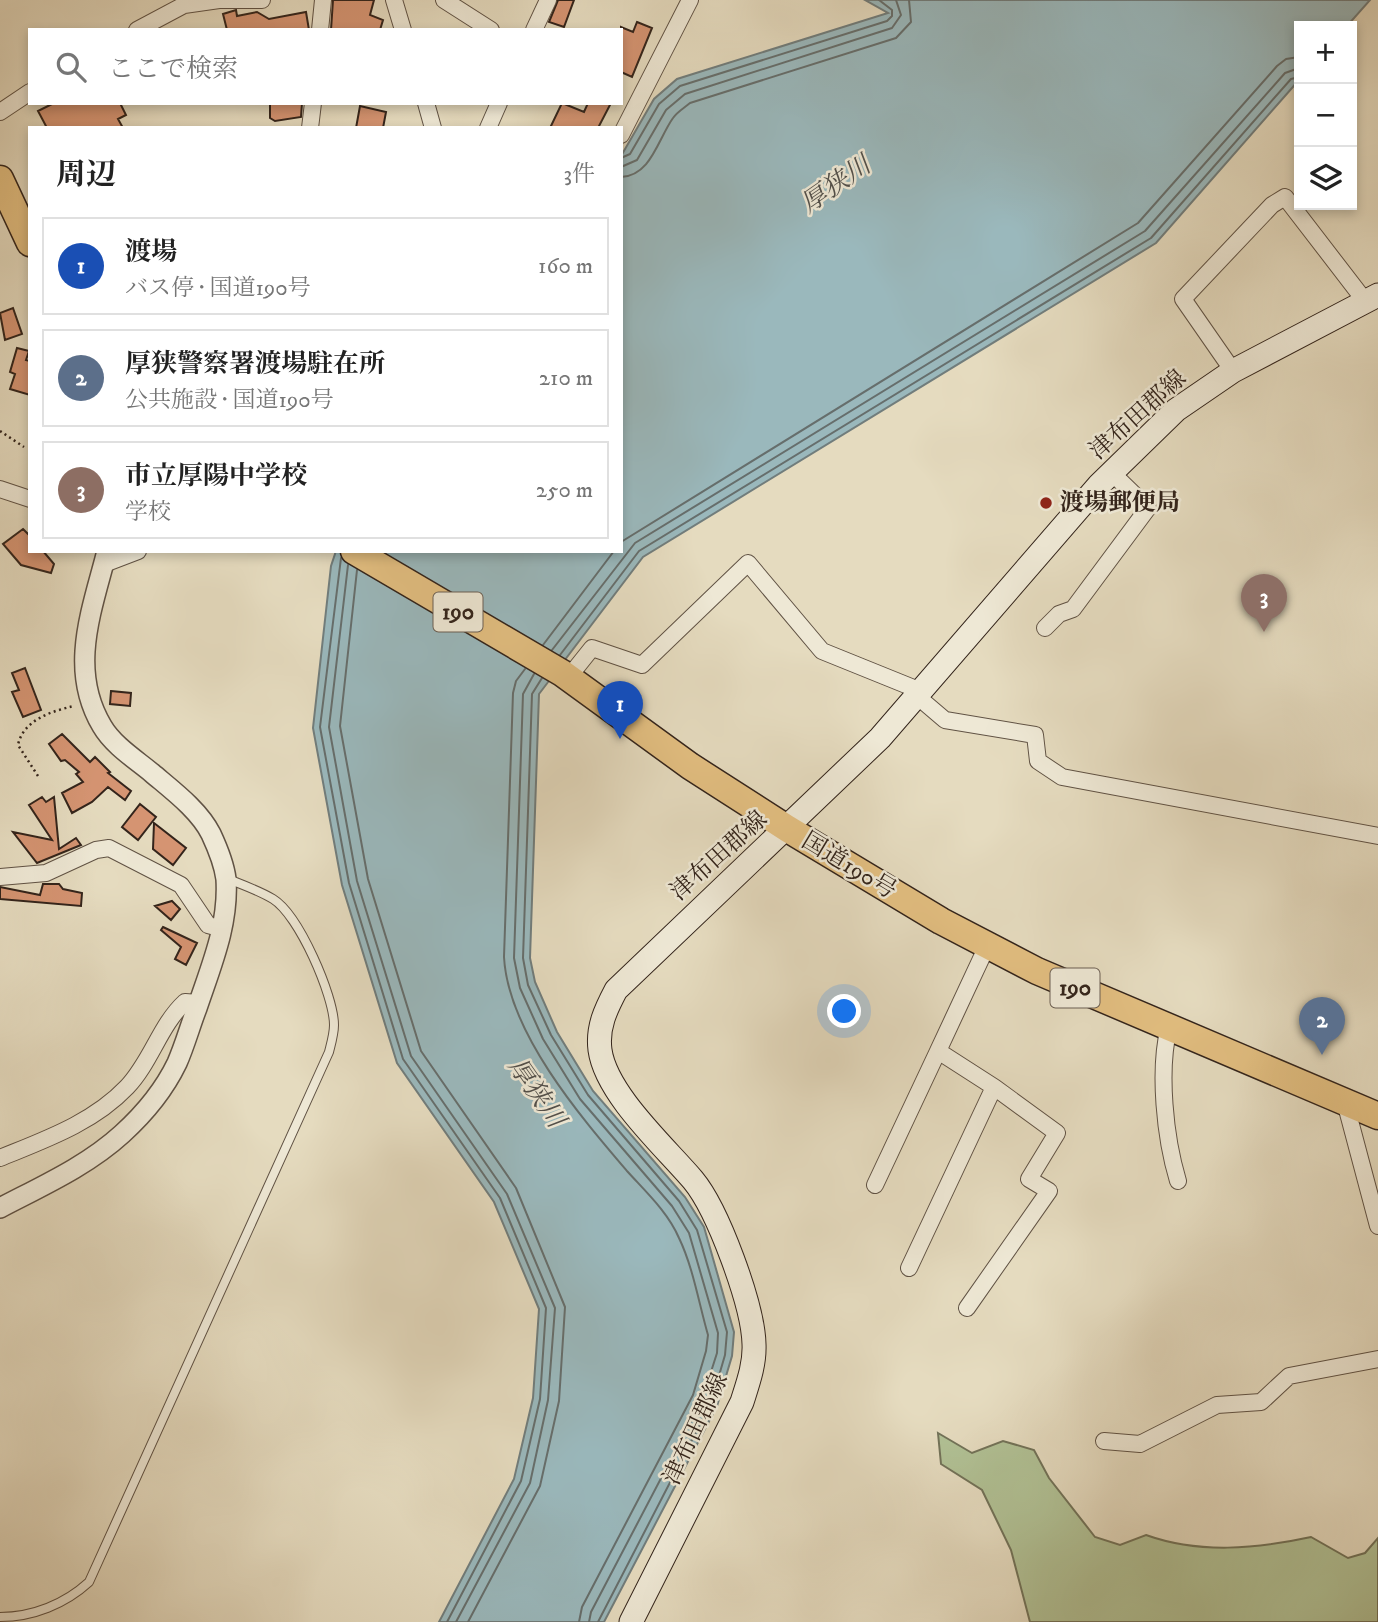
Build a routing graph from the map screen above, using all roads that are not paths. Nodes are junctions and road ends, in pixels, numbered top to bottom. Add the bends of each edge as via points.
1 (204, 0) edge
2 (220, 0) edge
3 (262, 0) edge
4 (323, 0) edge
5 (394, 0) edge
6 (444, 0) edge
7 (548, 0) edge
8 (678, 0) edge
9 (690, 0) edge
10 (140, 28) edge
11 (320, 28) edge
12 (402, 28) edge
13 (488, 28) edge
14 (535, 28) edge
15 (673, 34) junction
16 (28, 93) edge
17 (313, 105) edge
18 (427, 105) edge
19 (498, 105) edge
20 (0, 113) edge
21 (310, 126) edge
22 (432, 126) edge
23 (489, 126) edge
24 (623, 131) edge
25 (0, 179) edge
26 (28, 239) edge
27 (1372, 298) edge
28 (1233, 371) junction
29 (1111, 472) junction
30 (0, 489) edge
31 (28, 498) edge
32 (129, 553) edge
33 (357, 553) edge
34 (106, 558) edge
35 (1045, 628) dead end
36 (565, 675) junction
37 (920, 694) junction
38 (788, 829) junction
39 (1378, 836) edge
40 (0, 877) edge
41 (226, 878) junction
42 (223, 929) junction
43 (987, 946) junction
44 (198, 1003) junction
45 (1169, 1027) junction
46 (938, 1051) junction
47 (994, 1087) junction
48 (1345, 1102) junction
49 (1378, 1116) edge
50 (0, 1158) edge
51 (1178, 1181) dead end
52 (875, 1185) dead end
53 (0, 1208) edge
54 (1378, 1226) edge
55 (909, 1268) dead end
56 (967, 1308) dead end
57 (1378, 1359) edge
58 (1104, 1441) dead end
59 (0, 1617) edge
60 (631, 1622) edge

1 - 2 street
1 - 10 street
2 - 3 street
4 - 11 street
5 - 12 street
6 - 13 street
7 - 14 street
8 - 15 street
9 - 15 street
15 - 24 street
16 - 20 street
17 - 21 street
18 - 22 street
19 - 23 street
25 - 26 highway
27 - 28 main road, 津布田郡線
27 - 28 street via 1285,197 1272,205 1183,299
28 - 29 main road, 津布田郡線 via 1176,410
29 - 35 street via 1148,508 1073,609 1059,614
29 - 37 main road, 津布田郡線
30 - 31 street
32 - 34 street
33 - 36 highway, 国道190号 / 190
34 - 41 street via 83,656 91,703 111,737 172,790 209,830
36 - 37 street via 592,648 642,666 748,563 822,651
36 - 38 highway, 国道190号 / 190 via 690,766
37 - 38 main road, 津布田郡線
37 - 39 street via 945,720 1035,735 1038,761 1062,776
38 - 43 highway, 国道190号 / 190
38 - 60 main road, 津布田郡線 via 631,973 616,990 600,1028 600,1052 615,1085 706,1198 745,1298 754,1344 742,1402
40 - 42 street via 46,873 109,848 181,884 208,925
41 - 42 street
41 - 59 lane via 275,900 291,918 330,1001 334,1025 329,1052 89,1582 73,1597 45,1609
42 - 44 street
43 - 45 highway, 国道190号 / 190
43 - 46 street
44 - 50 street via 185,1002 173,1013 128,1087 58,1134
44 - 53 street via 177,1063 154,1102 97,1154
45 - 48 highway, 国道190号 / 190
45 - 51 street via 1164,1048 1168,1151
46 - 47 street
46 - 52 street
47 - 55 street
47 - 56 street via 1057,1133 1029,1179 1049,1191
48 - 49 highway, 国道190号 / 190
48 - 54 street
57 - 58 street via 1289,1376 1261,1402 1217,1405 1140,1444

